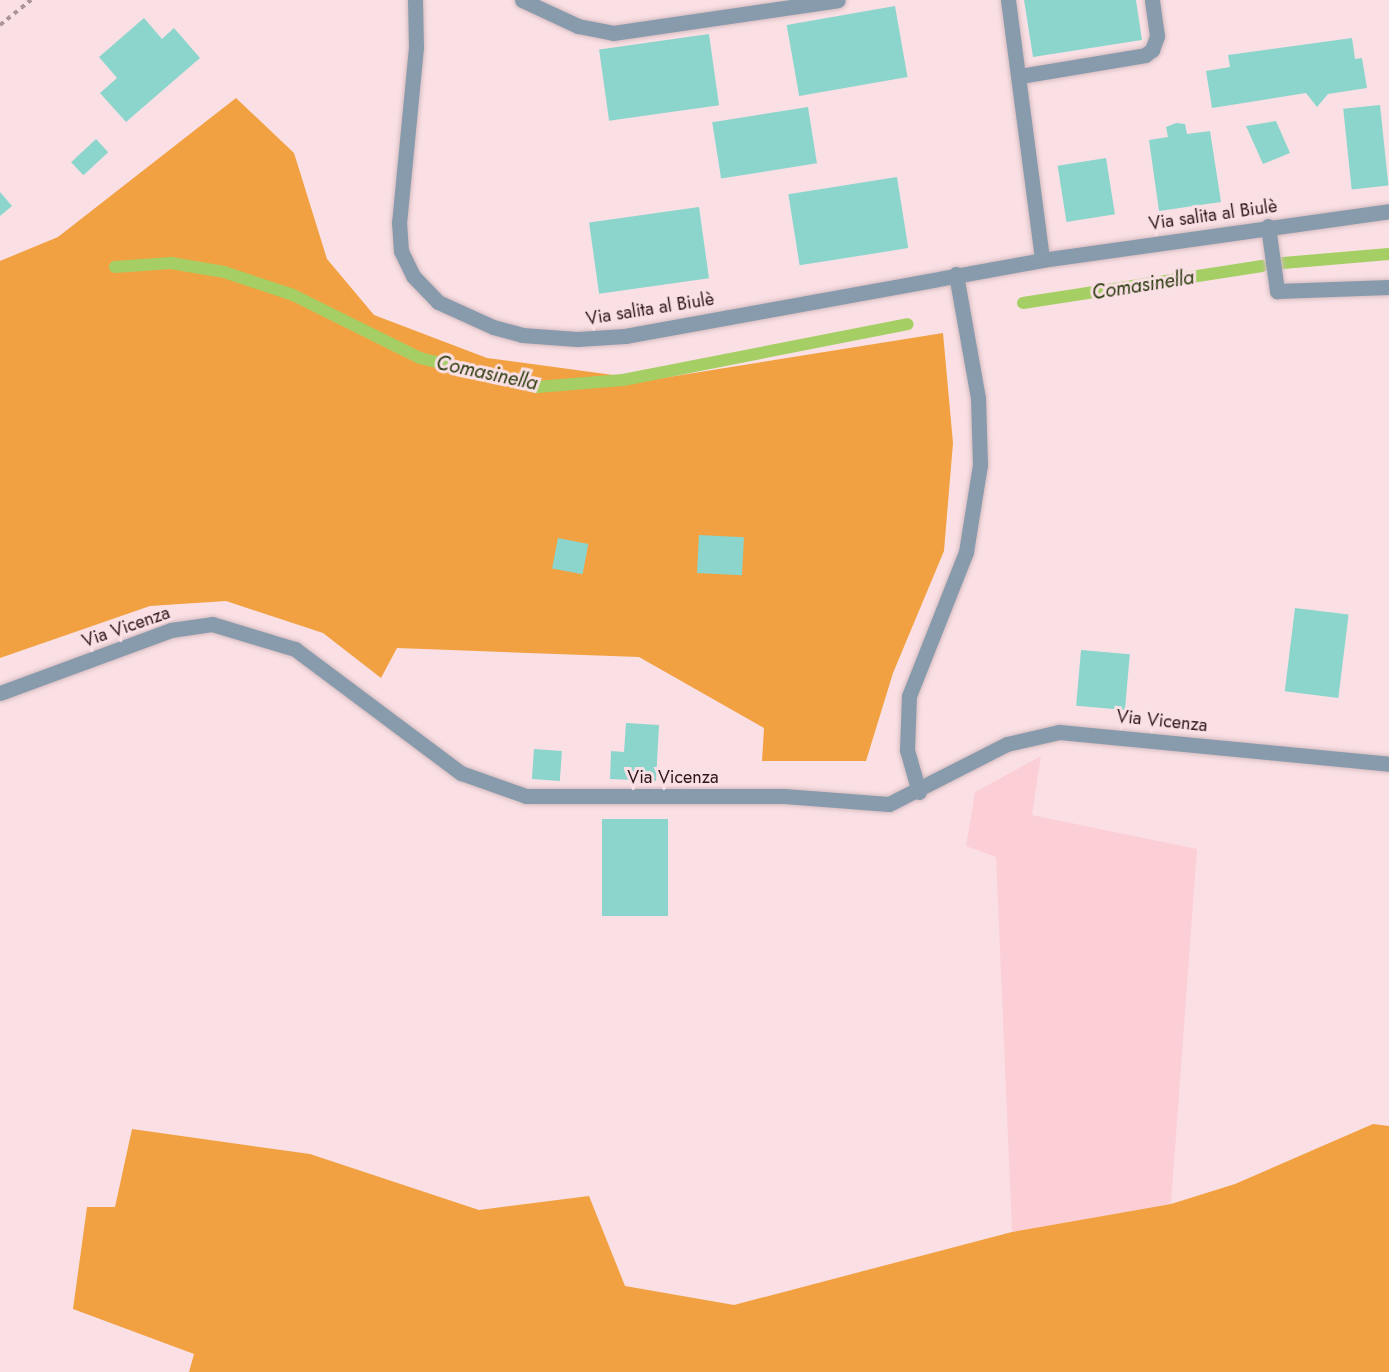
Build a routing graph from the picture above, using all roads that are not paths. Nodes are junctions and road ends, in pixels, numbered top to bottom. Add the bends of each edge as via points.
1 (415, 0) edge
2 (522, 0) edge
3 (838, 0) edge
4 (1008, 0) edge
5 (1152, 0) edge
6 (1020, 76) junction
7 (1389, 211) edge
8 (1268, 226) junction
9 (1042, 260) junction
10 (956, 274) junction
11 (1389, 287) edge
12 (0, 693) edge
13 (1389, 764) edge
14 (919, 792) junction

1 - 10 street, Via salita al Biulè via 416,47 399,222 401,251 421,286 450,309 522,335 608,338
2 - 3 street via 578,26 613,33
4 - 6 street
5 - 6 street via 1157,36 1149,53
6 - 9 street
7 - 8 street, Via salita al Biulè
8 - 9 street, Via salita al Biulè
8 - 11 street via 1276,290
9 - 10 street, Via salita al Biulè
10 - 14 street via 978,398 980,465 966,552 907,710 909,763
12 - 14 street, Via Vicenza via 171,630 212,624 295,649 461,773 526,796 798,796 889,804
13 - 14 street, Via Vicenza via 1059,732 1007,744

